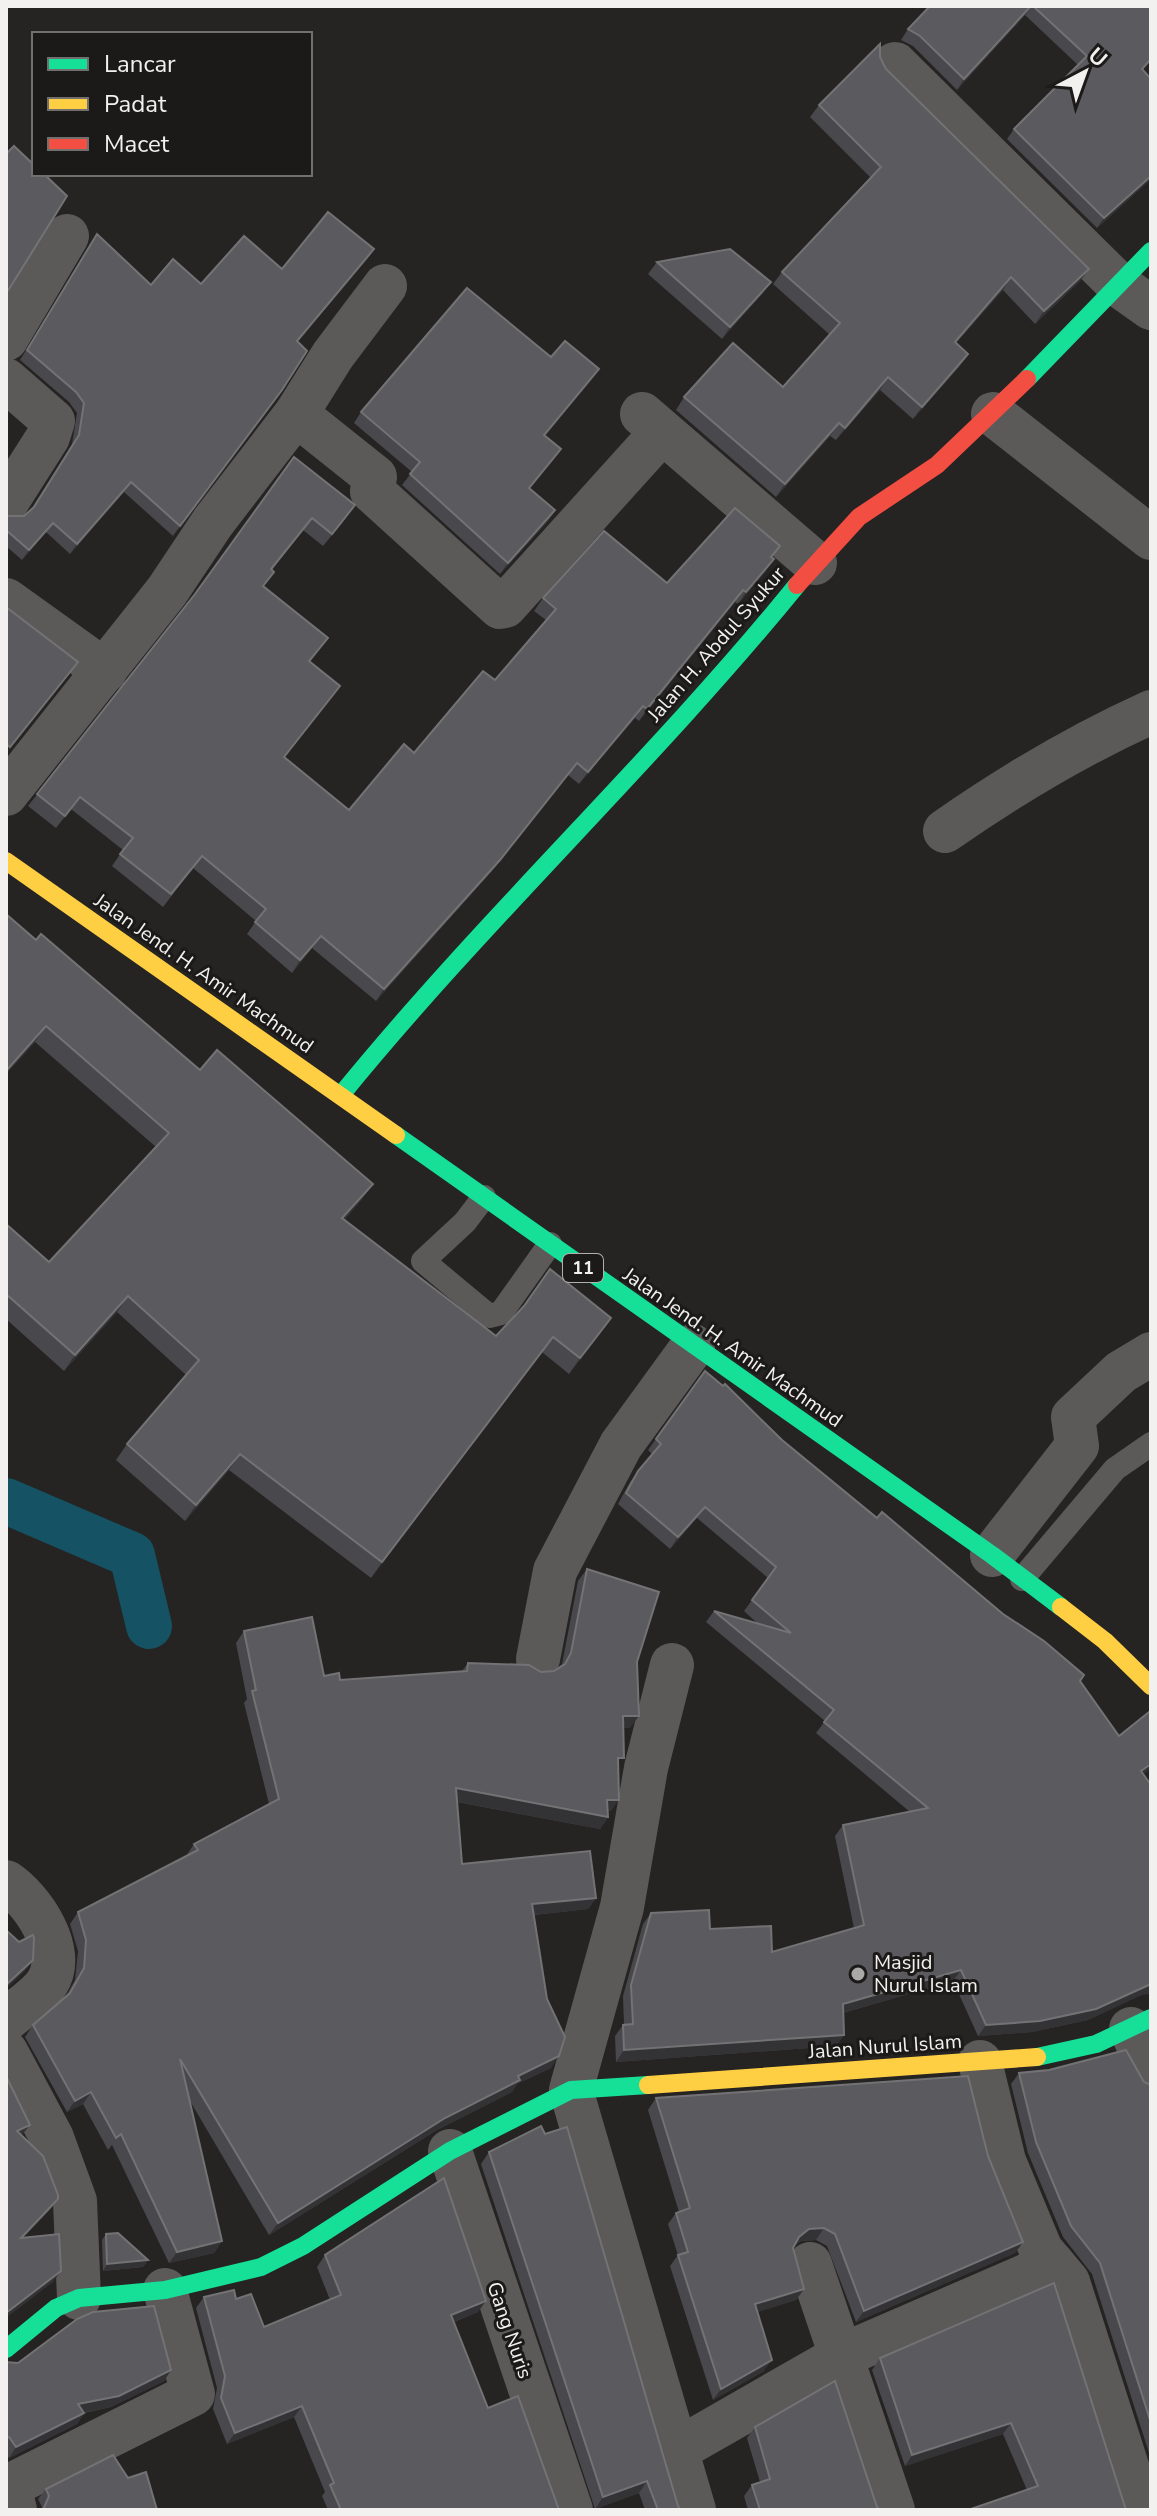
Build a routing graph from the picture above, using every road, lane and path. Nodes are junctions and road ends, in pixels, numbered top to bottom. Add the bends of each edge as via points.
1 (895, 64) dead end
2 (67, 236) dead end
3 (1151, 251) edge
4 (385, 286) dead end
5 (1136, 297) edge
6 (6, 339) edge
7 (6, 380) edge
8 (296, 414) junction
9 (993, 414) junction
10 (6, 503) edge
11 (1151, 538) edge
12 (815, 563) junction
13 (6, 600) edge
14 (105, 671) junction
15 (1151, 712) edge
16 (6, 794) edge
17 (945, 831) dead end
18 (6, 861) edge
19 (341, 1095) junction
20 (484, 1197) junction
21 (550, 1244) junction
22 (693, 1346) junction
23 (1151, 1354) edge
24 (1151, 1444) edge
25 (1007, 1567) junction
26 (538, 1659) dead end
27 (672, 1665) dead end
28 (1151, 1686) edge
29 (6, 1882) edge
30 (6, 2020) edge
31 (1141, 2023) edge
32 (6, 2052) edge
33 (980, 2062) junction
34 (1151, 2074) edge
35 (593, 2087) junction
36 (450, 2151) junction
37 (810, 2264) dead end
38 (1053, 2264) junction
39 (165, 2290) junction
40 (79, 2298) junction
41 (9, 2339) edge
42 (841, 2356) junction
43 (675, 2451) junction
44 (15, 2510) edge
45 (571, 2510) edge
46 (694, 2510) edge
47 (893, 2510) edge
48 (1141, 2510) edge

1 - 5 street
2 - 6 street
3 - 5 main road, Jalan H. Abdul Syukur
4 - 8 street
5 - 9 main road, Jalan H. Abdul Syukur
7 - 10 street via 53,421
8 - 12 street via 375,477 372,491 500,607 652,423
8 - 14 street
9 - 11 street
9 - 12 main road, Jalan H. Abdul Syukur via 937,465 859,517
12 - 19 main road, Jalan H. Abdul Syukur via 744,650 406,1015
13 - 14 street
14 - 16 street
15 - 17 street via 1013,783
18 - 19 main road, Jalan Jend. H. Amir Machmud / 11
19 - 20 main road, Jalan Jend. H. Amir Machmud / 11
20 - 21 main road, Jalan Jend. H. Amir Machmud / 11
20 - 21 lane via 423,1261 489,1316 501,1313
21 - 22 main road, Jalan Jend. H. Amir Machmud / 11
22 - 25 main road, Jalan Jend. H. Amir Machmud / 11
22 - 26 street via 621,1445 555,1571
23 - 25 street via 1121,1372 1073,1417 1077,1446
24 - 25 lane via 1115,1469
25 - 28 main road, Jalan Jend. H. Amir Machmud / 11 via 1105,1641
27 - 35 street via 646,1768
29 - 30 street via 19,1890 39,1919 53,1949 54,1965 47,1983
31 - 33 main road, Jalan Nurul Islam via 1096,2044
31 - 34 street
32 - 40 street via 52,2138 75,2201
33 - 35 main road, Jalan Nurul Islam
33 - 38 street via 1004,2161 1041,2250
35 - 36 main road
35 - 43 street
36 - 39 main road via 303,2246 261,2267
36 - 45 street, Gang Nuris
37 - 42 street
38 - 42 street
38 - 48 street via 1068,2282
39 - 40 main road
39 - 44 street via 193,2394 9,2486
40 - 41 main road
42 - 43 street
42 - 47 street
43 - 46 street

